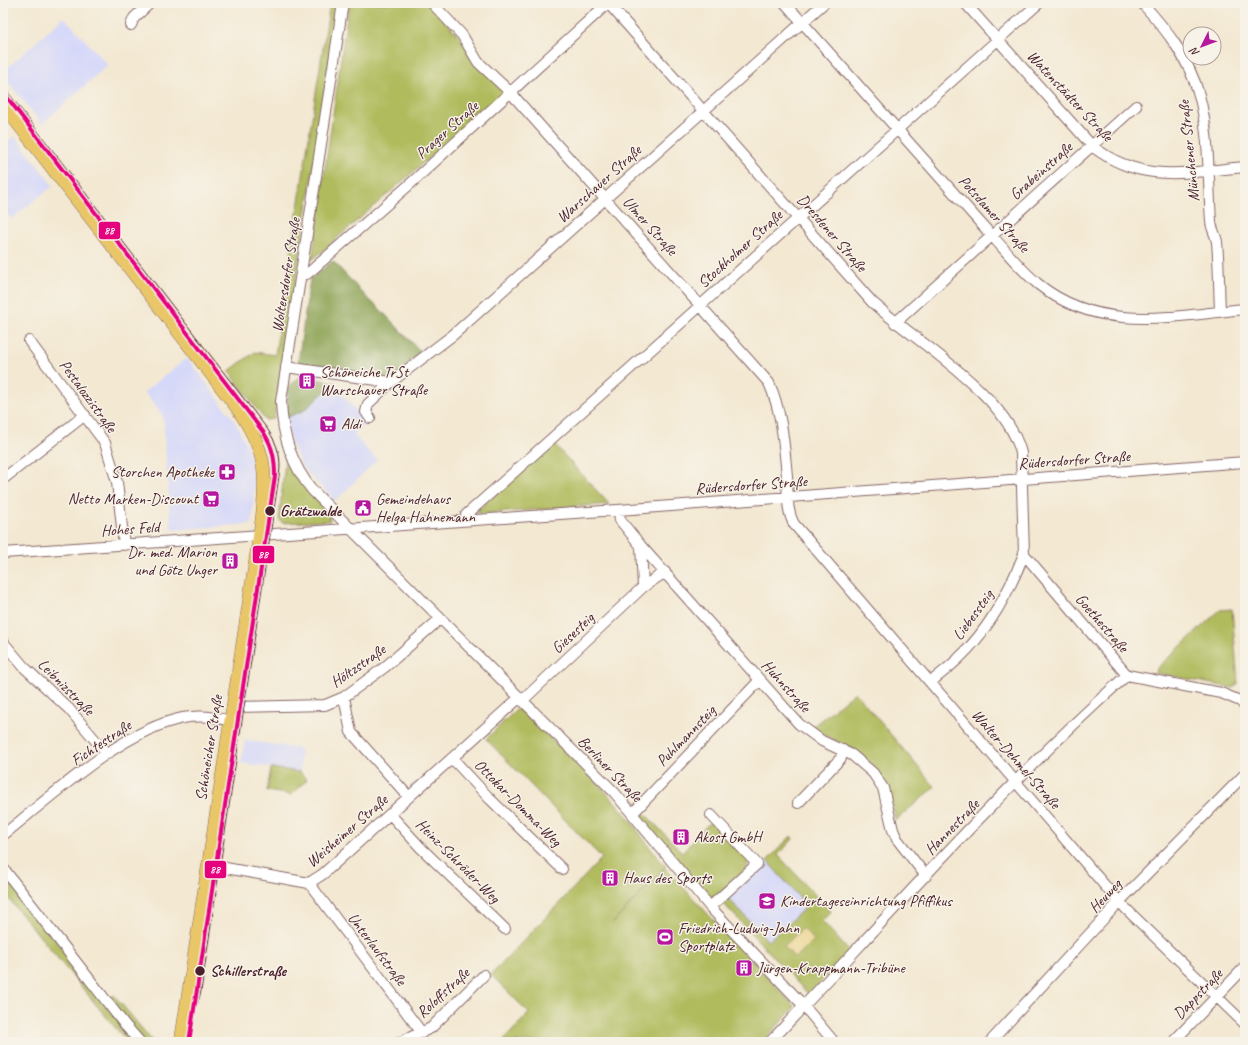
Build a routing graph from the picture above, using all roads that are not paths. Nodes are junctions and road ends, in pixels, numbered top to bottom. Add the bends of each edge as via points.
1 (150, 3) edge
2 (343, 3) edge
3 (432, 3) edge
4 (608, 3) edge
5 (785, 3) edge
6 (824, 3) edge
7 (965, 3) edge
8 (1039, 3) edge
9 (1142, 3) edge
10 (802, 22) junction
11 (132, 25) dead end
12 (997, 40) junction
13 (510, 92) junction
14 (3, 104) edge
15 (1136, 106) dead end
16 (703, 111) junction
17 (898, 129) junction
18 (1092, 146) junction
19 (1245, 167) edge
20 (1208, 170) junction
21 (605, 198) junction
22 (798, 218) junction
23 (992, 236) junction
24 (301, 273) junction
25 (700, 305) junction
26 (1245, 309) edge
27 (1220, 311) junction
28 (895, 323) junction
29 (29, 341) dead end
30 (286, 367) junction
31 (391, 382) junction
32 (85, 416) junction
33 (370, 418) dead end
34 (1245, 462) edge
35 (3, 479) edge
36 (1023, 479) junction
37 (788, 497) junction
38 (619, 510) junction
39 (466, 520) junction
40 (351, 529) junction
41 (260, 535) junction
42 (124, 545) junction
43 (641, 546) junction
44 (3, 553) edge
45 (1024, 554) junction
46 (665, 572) junction
47 (643, 587) junction
48 (440, 619) junction
49 (3, 642) edge
50 (1127, 675) junction
51 (760, 680) junction
52 (931, 682) junction
53 (344, 697) junction
54 (521, 699) junction
55 (1245, 706) edge
56 (233, 707) junction
57 (231, 721) junction
58 (844, 750) junction
59 (107, 754) junction
60 (452, 758) junction
61 (1245, 774) edge
62 (1016, 781) junction
63 (409, 797) junction
64 (798, 803) dead end
65 (633, 813) junction
66 (390, 814) junction
67 (711, 815) dead end
68 (3, 835) edge
69 (208, 865) junction
70 (3, 868) edge
71 (562, 869) dead end
72 (926, 876) junction
73 (309, 883) junction
74 (1119, 902) junction
75 (710, 907) junction
76 (505, 929) dead end
77 (1245, 967) edge
78 (484, 975) dead end
79 (1217, 997) junction
80 (804, 1006) junction
81 (1245, 1024) edge
82 (422, 1032) junction
83 (140, 1042) edge
84 (181, 1042) edge
85 (400, 1042) edge
86 (770, 1042) edge
87 (834, 1042) edge
88 (990, 1042) edge
89 (1173, 1042) edge

1 - 11 street via 134,18
2 - 24 street, Woltersdorfer Straße
3 - 13 street, Ulmer Straße via 462,35 478,62
4 - 13 street, Prager Straße
4 - 16 street, Dresdener Straße
5 - 10 street, Potsdamer Straße
6 - 10 street, Warschauer Straße
7 - 12 street, Watenstädter Straße
8 - 12 street, Stockholmer Straße
9 - 20 street, Münchener Straße via 1177,46 1194,82 1204,121
10 - 16 street, Warschauer Straße
10 - 17 street, Potsdamer Straße
12 - 17 street, Stockholmer Straße
12 - 18 street, Watenstädter Straße
13 - 21 street, Ulmer Straße
13 - 24 street, Prager Straße via 307,274
14 - 41 main road, Schöneicher Straße via 236,406 253,433 263,458 265,486
15 - 18 street, Grabeinstraße
16 - 21 street, Warschauer Straße
16 - 22 street, Dresdener Straße
17 - 22 street, Stockholmer Straße
17 - 23 street, Potsdamer Straße
18 - 20 street, Watenstädter Straße via 1118,163 1149,172 1163,174
18 - 23 street, Grabeinstraße
19 - 20 street, Watenstädter Straße
20 - 27 street, Münchener Straße via 1211,224 1216,240
21 - 25 street, Ulmer Straße
21 - 31 street, Warschauer Straße via 453,335
22 - 25 street, Stockholmer Straße
22 - 28 street, Dresdener Straße via 872,302
23 - 27 street, Potsdamer Straße via 1038,284 1082,309 1104,315 1136,318
23 - 28 street, Grabeinstraße
24 - 30 street, Woltersdorfer Straße
25 - 37 street, Ulmer Straße via 769,383 775,396 783,430
25 - 39 street, Stockholmer Straße via 466,515
26 - 27 street, Potsdamer Straße
28 - 36 street, Dresdener Straße via 972,383 998,410 1018,441
29 - 32 street, Pestalozzistraße
30 - 31 street
30 - 40 street, Woltersdorfer Straße via 281,401 282,420 292,455 303,480
31 - 33 street, Warschauer Straße via 368,404 366,412
32 - 35 street
32 - 42 street, Pestalozzistraße via 105,443 117,482
34 - 36 street, Rüdersdorfer Straße
36 - 37 street, Rüdersdorfer Straße
36 - 45 street
37 - 38 street, Rüdersdorfer Straße
37 - 52 street, Walter-Dehmel-Straße via 794,524
38 - 39 street, Rüdersdorfer Straße
38 - 43 street, Huhnstraße via 620,520
39 - 40 street, Rüdersdorfer Straße
40 - 41 street, Rüdersdorfer Straße
40 - 48 street, Berliner Straße
41 - 42 street, Hohes Feld
41 - 56 main road, Schöneicher Straße
42 - 44 street, Hohes Feld
43 - 46 street, Huhnstraße
43 - 47 street
45 - 50 street, Goethestraße
45 - 52 street, Liebessteig via 1006,595 985,627 959,658
46 - 47 street, Giesesteig
46 - 51 street, Huhnstraße
47 - 54 street, Giesesteig
48 - 53 street, Höltzstraße via 385,667
48 - 54 street, Berliner Straße
49 - 59 street, Leibnizstraße via 24,667 70,709
50 - 55 street, Goethestraße via 1221,693 1240,701
50 - 62 street, Hannestraße
51 - 58 street, Huhnstraße via 806,730 822,741
51 - 65 street, Puhlmannsteig
52 - 62 street, Walter-Dehmel-Straße
53 - 56 street, Höltzstraße via 325,704
53 - 63 street, Weisheimer Straße via 351,732
54 - 60 street, Weisheimer Straße
54 - 65 street, Berliner Straße
56 - 57 main road, Schöneicher Straße
57 - 59 street, Fichtestraße via 201,716 167,722
57 - 69 main road, Schöneicher Straße
58 - 64 street via 841,758
58 - 72 street, Huhnstraße via 864,764 878,780 888,802 897,839
59 - 68 street, Fichtestraße
60 - 63 street, Weisheimer Straße
60 - 71 street, Ottokar-Domma-Weg via 490,800
61 - 74 street, Heuweg
62 - 72 street, Hannestraße
62 - 74 street, Walter-Dehmel-Straße
63 - 66 street, Weisheimer Straße
65 - 75 street, Berliner Straße
66 - 73 street, Weisheimer Straße via 323,874
66 - 76 street, Heinz-Schröder-Weg via 421,848
67 - 75 street via 757,864
69 - 73 street, Weisheimer Straße
69 - 84 main road, Schöneicher Straße
70 - 83 street
72 - 80 street, Hannestraße
73 - 82 street, Unterlaufstraße
74 - 79 street, Walter-Dehmel-Straße
74 - 88 street, Heuweg
75 - 80 street, Berliner Straße
77 - 79 street, Dappstraße
78 - 82 street, Roloffstraße via 439,1022
79 - 81 street, Walter-Dehmel-Straße
79 - 89 street, Dappstraße
80 - 86 street, Hannestraße
80 - 87 street, Berliner Straße
82 - 85 street, Roloffstraße

